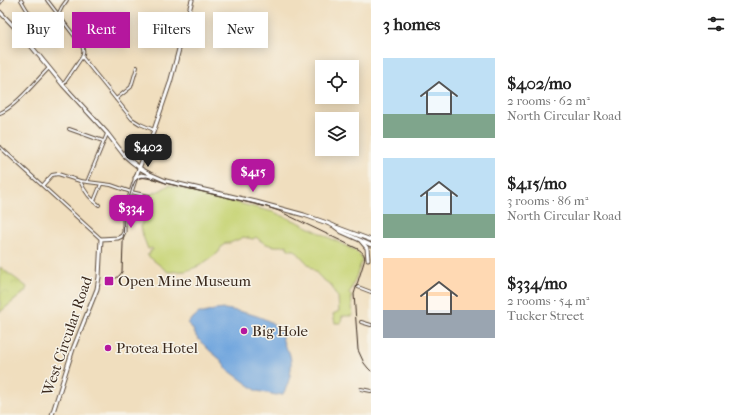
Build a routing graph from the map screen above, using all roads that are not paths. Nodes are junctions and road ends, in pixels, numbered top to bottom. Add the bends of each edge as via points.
1 (2, 0) edge
2 (21, 0) edge
3 (47, 0) edge
4 (67, 0) edge
5 (192, 0) edge
6 (0, 3) edge
7 (0, 12) edge
8 (28, 12) edge
9 (55, 12) edge
10 (60, 12) edge
11 (64, 24) edge
12 (82, 57) junction
13 (137, 67) dead end
14 (49, 68) junction
15 (63, 85) junction
16 (116, 99) junction
17 (0, 113) edge
18 (69, 129) dead end
19 (154, 130) junction
20 (107, 133) junction
21 (103, 141) junction
22 (0, 147) edge
23 (139, 168) junction
24 (135, 178) junction
25 (164, 180) junction
26 (80, 181) junction
27 (87, 182) junction
28 (101, 184) junction
29 (43, 185) junction
30 (131, 192) junction
31 (149, 196) dead end
32 (94, 201) junction
33 (99, 205) dead end
34 (334, 226) junction
35 (102, 239) junction
36 (357, 239) junction
37 (371, 240) edge
38 (371, 245) edge
39 (368, 259) dead end
40 (358, 287) dead end
41 (371, 292) edge
42 (361, 322) dead end
43 (371, 325) edge
44 (361, 389) dead end
45 (371, 391) edge
46 (52, 415) edge

1 - 6 street
2 - 8 street
3 - 9 street
4 - 10 street
5 - 19 street via 170,83
7 - 14 street
11 - 12 street via 82,46
12 - 15 street
12 - 16 street
13 - 16 street via 131,87
14 - 15 street
14 - 17 street via 25,93
15 - 20 street
16 - 19 street via 136,122
18 - 21 street
19 - 23 street
20 - 21 street
20 - 23 street
21 - 27 street
22 - 29 street
23 - 24 street
23 - 25 street
24 - 25 street via 144,175
24 - 30 street
25 - 34 street via 276,207
26 - 27 street
26 - 29 street via 55,174
26 - 32 street
27 - 28 street
28 - 30 street
28 - 32 street
29 - 35 street
30 - 31 street
30 - 35 street via 124,216 123,234 121,237
32 - 33 street
34 - 36 street
34 - 37 street
35 - 46 street, West Circular Road via 97,289
36 - 38 street
36 - 39 street via 366,247
40 - 41 street
42 - 43 street
44 - 45 street

